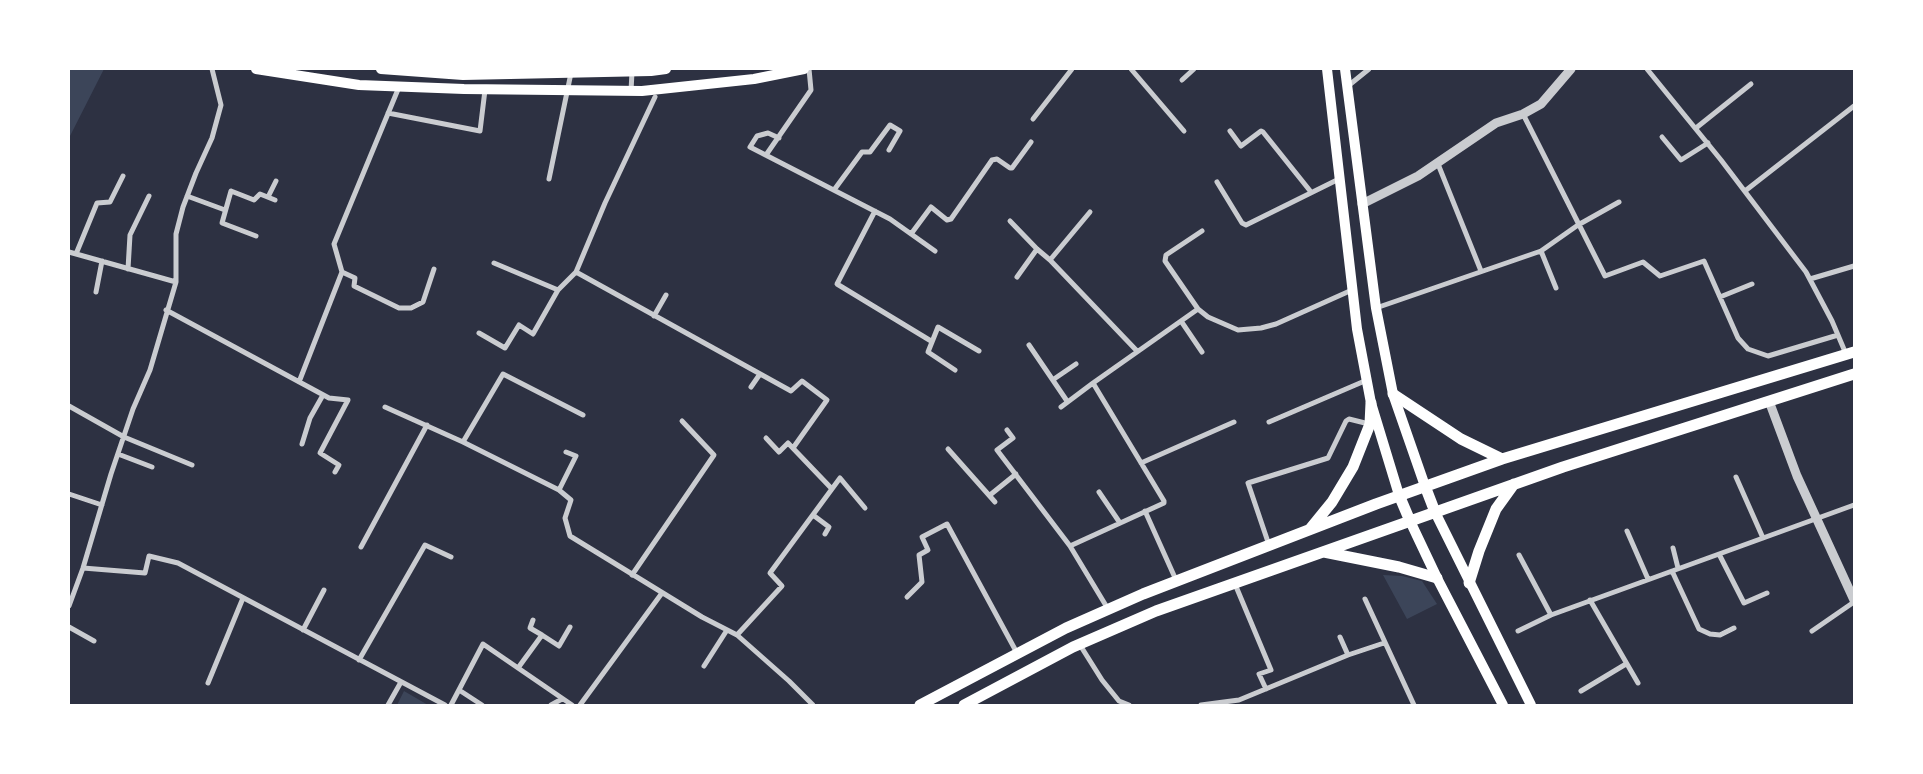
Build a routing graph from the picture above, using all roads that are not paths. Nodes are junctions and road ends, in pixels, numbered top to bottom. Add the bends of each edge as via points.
1 (212, 69) edge
2 (256, 69) edge
3 (381, 69) edge
4 (666, 69) edge
5 (804, 69) edge
6 (809, 69) edge
7 (1072, 69) edge
8 (1130, 69) edge
9 (1194, 69) edge
10 (1327, 69) edge
11 (1345, 69) edge
12 (1368, 69) edge
13 (1572, 69) edge
14 (1647, 69) edge
15 (632, 70) edge
16 (774, 72) edge
17 (571, 73) junction
18 (1182, 80) dead end
19 (1751, 84) dead end
20 (399, 86) junction
21 (1347, 87) junction
22 (485, 89) junction
23 (568, 90) junction
24 (631, 91) junction
25 (655, 97) dead end
26 (1854, 106) edge
27 (388, 113) junction
28 (1523, 114) junction
29 (1033, 119) dead end
30 (1696, 128) junction
31 (1184, 130) dead end
32 (1230, 130) dead end
33 (1662, 137) dead end
34 (779, 138) junction
35 (1031, 142) dead end
36 (1708, 143) junction
37 (889, 150) dead end
38 (766, 155) junction
39 (1438, 164) junction
40 (123, 176) dead end
41 (549, 179) dead end
42 (1339, 179) junction
43 (276, 180) dead end
44 (1217, 182) dead end
45 (834, 190) junction
46 (1311, 192) junction
47 (1745, 192) junction
48 (149, 196) dead end
49 (187, 196) junction
50 (268, 197) junction
51 (275, 200) dead end
52 (1618, 202) dead end
53 (1362, 204) junction
54 (225, 210) junction
55 (874, 211) junction
56 (1090, 212) dead end
57 (1010, 221) dead end
58 (1578, 225) junction
59 (1202, 231) dead end
60 (911, 234) junction
61 (256, 236) dead end
62 (1037, 249) junction
63 (935, 251) dead end
64 (1541, 251) junction
65 (69, 252) edge
66 (76, 254) junction
67 (1050, 260) junction
68 (102, 261) junction
69 (494, 263) dead end
70 (1854, 266) edge
71 (128, 269) junction
72 (434, 269) dead end
73 (1481, 271) junction
74 (342, 272) junction
75 (576, 272) junction
76 (1017, 277) dead end
77 (1810, 279) junction
78 (176, 282) junction
79 (1752, 284) dead end
80 (1556, 288) dead end
81 (558, 290) junction
82 (1352, 290) junction
83 (96, 292) dead end
84 (666, 295) dead end
85 (1720, 297) junction
86 (1376, 308) junction
87 (1198, 309) junction
88 (166, 310) junction
89 (654, 316) junction
90 (1182, 321) junction
91 (479, 333) dead end
92 (1838, 335) junction
93 (931, 341) junction
94 (1029, 345) dead end
95 (1137, 351) junction
96 (979, 352) dead end
97 (1202, 352) dead end
98 (1850, 354) edge
99 (1076, 364) dead end
100 (955, 370) dead end
101 (760, 374) junction
102 (1854, 374) edge
103 (1054, 379) junction
104 (1367, 380) junction
105 (299, 382) junction
106 (1093, 382) junction
107 (750, 388) dead end
108 (1393, 394) junction
109 (323, 395) junction
110 (1067, 401) junction
111 (1769, 401) junction
112 (1371, 403) junction
113 (69, 406) edge
114 (384, 407) dead end
115 (1061, 407) dead end
116 (583, 415) dead end
117 (682, 421) dead end
118 (1234, 422) dead end
119 (1269, 422) dead end
120 (1370, 424) junction
121 (427, 425) junction
122 (1007, 430) dead end
123 (124, 437) junction
124 (766, 438) dead end
125 (463, 442) junction
126 (302, 444) dead end
127 (793, 448) junction
128 (948, 449) dead end
129 (566, 452) dead end
130 (118, 454) junction
131 (1502, 459) junction
132 (1141, 463) junction
133 (192, 465) dead end
134 (152, 468) dead end
135 (335, 472) dead end
136 (1016, 474) junction
137 (1736, 476) dead end
138 (1514, 484) junction
139 (1425, 486) junction
140 (832, 489) junction
141 (559, 490) junction
142 (1099, 492) dead end
143 (69, 494) edge
144 (990, 495) junction
145 (1399, 495) junction
146 (995, 502) dead end
147 (102, 505) junction
148 (1854, 505) edge
149 (865, 508) dead end
150 (1145, 510) junction
151 (1435, 512) junction
152 (813, 515) junction
153 (1817, 518) junction
154 (1410, 521) junction
155 (1120, 522) junction
156 (1308, 530) junction
157 (1626, 531) dead end
158 (825, 534) dead end
159 (1763, 538) junction
160 (1070, 546) junction
161 (1269, 546) junction
162 (361, 547) dead end
163 (1673, 548) dead end
164 (1322, 552) junction
165 (1719, 554) junction
166 (1519, 555) dead end
167 (452, 557) dead end
168 (83, 568) junction
169 (1678, 568) junction
170 (1672, 571) junction
171 (632, 575) junction
172 (1437, 578) junction
173 (1648, 579) junction
174 (1176, 580) junction
175 (1235, 583) junction
176 (1469, 583) junction
177 (324, 590) dead end
178 (662, 593) junction
179 (1767, 593) dead end
180 (907, 597) dead end
181 (243, 598) junction
182 (1365, 599) dead end
183 (1590, 600) junction
184 (1854, 601) edge
185 (69, 606) edge
186 (1108, 609) junction
187 (1551, 615) junction
188 (533, 620) dead end
189 (69, 627) edge
190 (570, 627) dead end
191 (1734, 628) dead end
192 (303, 630) junction
193 (726, 630) junction
194 (1518, 631) dead end
195 (1812, 631) dead end
196 (542, 635) junction
197 (736, 635) junction
198 (1340, 637) dead end
199 (94, 641) dead end
200 (1384, 643) junction
201 (1080, 644) junction
202 (1017, 653) junction
203 (1348, 655) junction
204 (359, 660) junction
205 (1626, 664) junction
206 (704, 666) dead end
207 (518, 668) junction
208 (208, 682) dead end
209 (401, 682) junction
210 (1638, 684) dead end
211 (1266, 688) junction
212 (459, 690) junction
213 (1581, 691) dead end
214 (562, 699) junction
215 (437, 703) edge
216 (388, 705) edge
217 (445, 705) edge
218 (451, 705) edge
219 (482, 705) edge
220 (551, 705) edge
221 (572, 705) edge
222 (580, 705) edge
223 (813, 705) edge
224 (920, 705) edge
225 (964, 705) edge
226 (1129, 705) edge
227 (1200, 705) edge
228 (1414, 705) edge
229 (1503, 705) edge
230 (1531, 705) edge

1 - 49 street via 221,105 212,138
2 - 20 main road via 359,85
3 - 17 main road via 463,75
4 - 15 main road
5 - 16 main road
6 - 34 street via 810,90
7 - 29 street
8 - 31 street
9 - 18 street
10 - 42 main road
11 - 21 main road
12 - 21 street
13 - 28 street via 1541,104
14 - 30 street
15 - 17 main road
15 - 24 street
16 - 24 main road via 754,79
17 - 23 street
19 - 30 street
20 - 22 main road
20 - 27 street
21 - 53 main road
22 - 23 main road
22 - 27 street via 480,131
23 - 24 main road
23 - 41 street
25 - 75 street
26 - 47 street
27 - 74 street via 334,244
28 - 39 street via 1496,123
28 - 58 street
30 - 36 street
32 - 46 street via 1241,146 1263,132
33 - 36 street via 1680,160
34 - 38 street
34 - 38 street via 768,133 757,136 750,147
35 - 60 street via 1011,168 997,159 992,160 952,219 947,220 931,207
36 - 47 street
37 - 45 street via 900,132 890,125 870,152 862,152
38 - 45 street
39 - 53 street
39 - 73 street
40 - 66 street via 110,202 97,203
42 - 46 street
42 - 82 main road
43 - 50 street
44 - 46 street via 1246,225
45 - 55 street
47 - 77 street
48 - 71 street via 130,235
49 - 54 street
49 - 78 street via 176,234
50 - 51 street
50 - 54 street via 260,194 254,200 231,191
52 - 58 street
53 - 86 main road
54 - 61 street via 222,222
55 - 60 street
55 - 93 street via 837,284
56 - 67 street
57 - 62 street
58 - 64 street
58 - 85 street via 1605,276 1644,262 1660,276 1704,261
59 - 87 street via 1166,255 1166,261
60 - 63 street
62 - 67 street
62 - 76 street
64 - 73 street
64 - 80 street
65 - 66 street
66 - 68 street
67 - 95 street
68 - 71 street
68 - 83 street
69 - 81 street
70 - 77 street
71 - 78 street
72 - 74 street via 423,302 412,308 399,308 354,286 355,278
73 - 86 street
74 - 105 street
75 - 81 street
75 - 89 street
77 - 92 street
78 - 88 street
79 - 85 street
81 - 91 street via 533,334 519,325 504,348
82 - 87 street via 1261,328 1238,330
82 - 104 main road
84 - 89 street
85 - 92 street via 1738,338 1748,349 1768,356
86 - 108 main road
87 - 90 street
88 - 105 street
88 - 123 street via 150,370
89 - 101 street
90 - 95 street
90 - 97 street
92 - 98 street
93 - 96 street via 938,327
93 - 100 street via 928,352
94 - 103 street
95 - 106 street
98 - 131 main road
99 - 103 street
101 - 107 street
101 - 127 street via 790,391 802,382 826,400
102 - 111 main road
103 - 110 street
104 - 112 main road
104 - 119 street
105 - 109 street
106 - 110 street
106 - 132 street
108 - 131 main road via 1461,439
108 - 139 main road
109 - 126 street via 310,418
109 - 135 street via 348,400 320,453 338,465
110 - 115 street
111 - 138 main road
111 - 153 street via 1797,476
112 - 120 main road
112 - 145 main road
113 - 123 street
114 - 121 street
116 - 125 street via 503,374
117 - 171 street via 714,455
118 - 132 street
120 - 156 main road via 1353,467 1332,502
120 - 161 street via 1349,419 1328,458 1248,483
121 - 125 street
121 - 162 street
122 - 136 street via 1013,438 997,450
123 - 130 street
123 - 133 street
124 - 127 street via 779,452 788,443
125 - 141 street
127 - 140 street
128 - 144 street
129 - 141 street via 576,456
130 - 134 street
130 - 147 street
131 - 139 main road
132 - 150 street via 1164,499 1164,503
136 - 144 street
136 - 160 street
137 - 159 street
138 - 151 main road
138 - 176 main road via 1496,510
139 - 145 main road
139 - 151 main road
140 - 149 street via 840,478
140 - 152 street
141 - 171 street via 570,500 564,518 570,536
142 - 155 street
143 - 147 street
144 - 146 street
145 - 154 main road
145 - 156 main road
147 - 168 street
148 - 153 street
150 - 155 street
150 - 174 street
151 - 154 main road
151 - 176 main road
152 - 158 street via 829,527
152 - 197 street via 770,573 782,586
153 - 159 street
153 - 184 street
154 - 164 main road
154 - 172 main road
155 - 160 street
156 - 161 main road
157 - 173 street
159 - 165 street
160 - 186 street
161 - 174 main road
163 - 169 street
164 - 172 main road
164 - 175 main road
165 - 169 street
165 - 179 street via 1744,603
166 - 187 street
167 - 204 street via 426,545
168 - 181 street via 145,573 149,556 178,562
168 - 185 street
169 - 170 street
170 - 173 street
170 - 191 street via 1699,629 1720,635
171 - 178 street
172 - 229 main road
173 - 183 street
174 - 186 main road
175 - 201 main road via 1156,611
175 - 211 street via 1271,670 1260,674
176 - 230 main road
177 - 192 street
178 - 193 street
178 - 222 street
180 - 202 street via 922,582 919,556 928,550 922,537 946,524
181 - 192 street
181 - 208 street
182 - 200 street
183 - 187 street
183 - 205 street
184 - 195 street
186 - 202 main road
187 - 194 street
188 - 196 street via 530,628
189 - 199 street
190 - 196 street via 559,646
192 - 204 street
193 - 197 street
193 - 206 street
196 - 207 street
197 - 223 street
198 - 203 street
200 - 203 street
200 - 228 street
201 - 225 main road
201 - 226 street via 1107,687 1119,701
202 - 224 main road
203 - 211 street
204 - 209 street
205 - 210 street
205 - 213 street
207 - 212 street via 483,644
207 - 214 street
209 - 215 street
209 - 216 street
211 - 227 street via 1239,700
212 - 218 street
212 - 219 street
214 - 220 street
214 - 221 street
215 - 217 street

